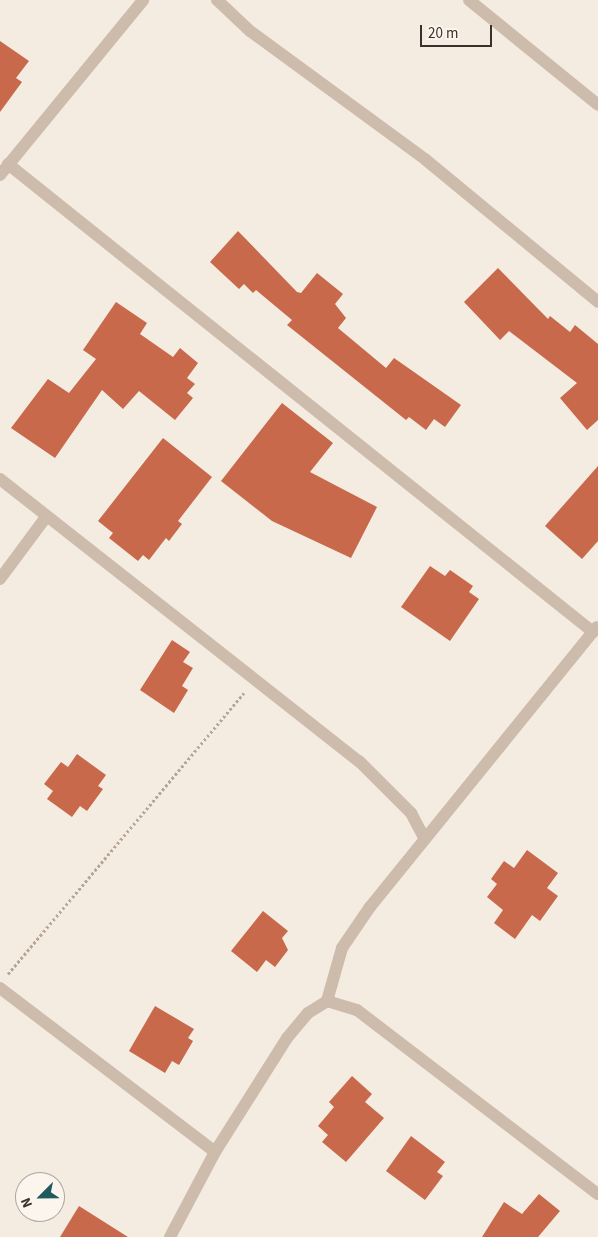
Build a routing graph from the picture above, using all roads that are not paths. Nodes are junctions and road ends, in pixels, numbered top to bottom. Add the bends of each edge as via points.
1 (143, 0) edge
2 (217, 0) edge
3 (469, 0) edge
4 (598, 105) edge
5 (8, 164) junction
6 (0, 175) edge
7 (598, 302) edge
8 (0, 479) edge
9 (46, 517) junction
10 (0, 579) edge
11 (596, 629) edge
12 (424, 837) junction
13 (0, 988) edge
14 (327, 1001) junction
15 (215, 1152) junction
16 (598, 1194) edge
17 (170, 1237) edge

1 - 5 street
2 - 7 street via 250,31 426,160
3 - 4 street
5 - 6 street
5 - 11 street
8 - 9 street
9 - 10 street
9 - 12 street via 186,622 359,761 411,813
11 - 12 street
12 - 14 street via 342,948
13 - 15 street
14 - 15 street via 308,1013 287,1038
14 - 16 street via 358,1010
15 - 17 street

